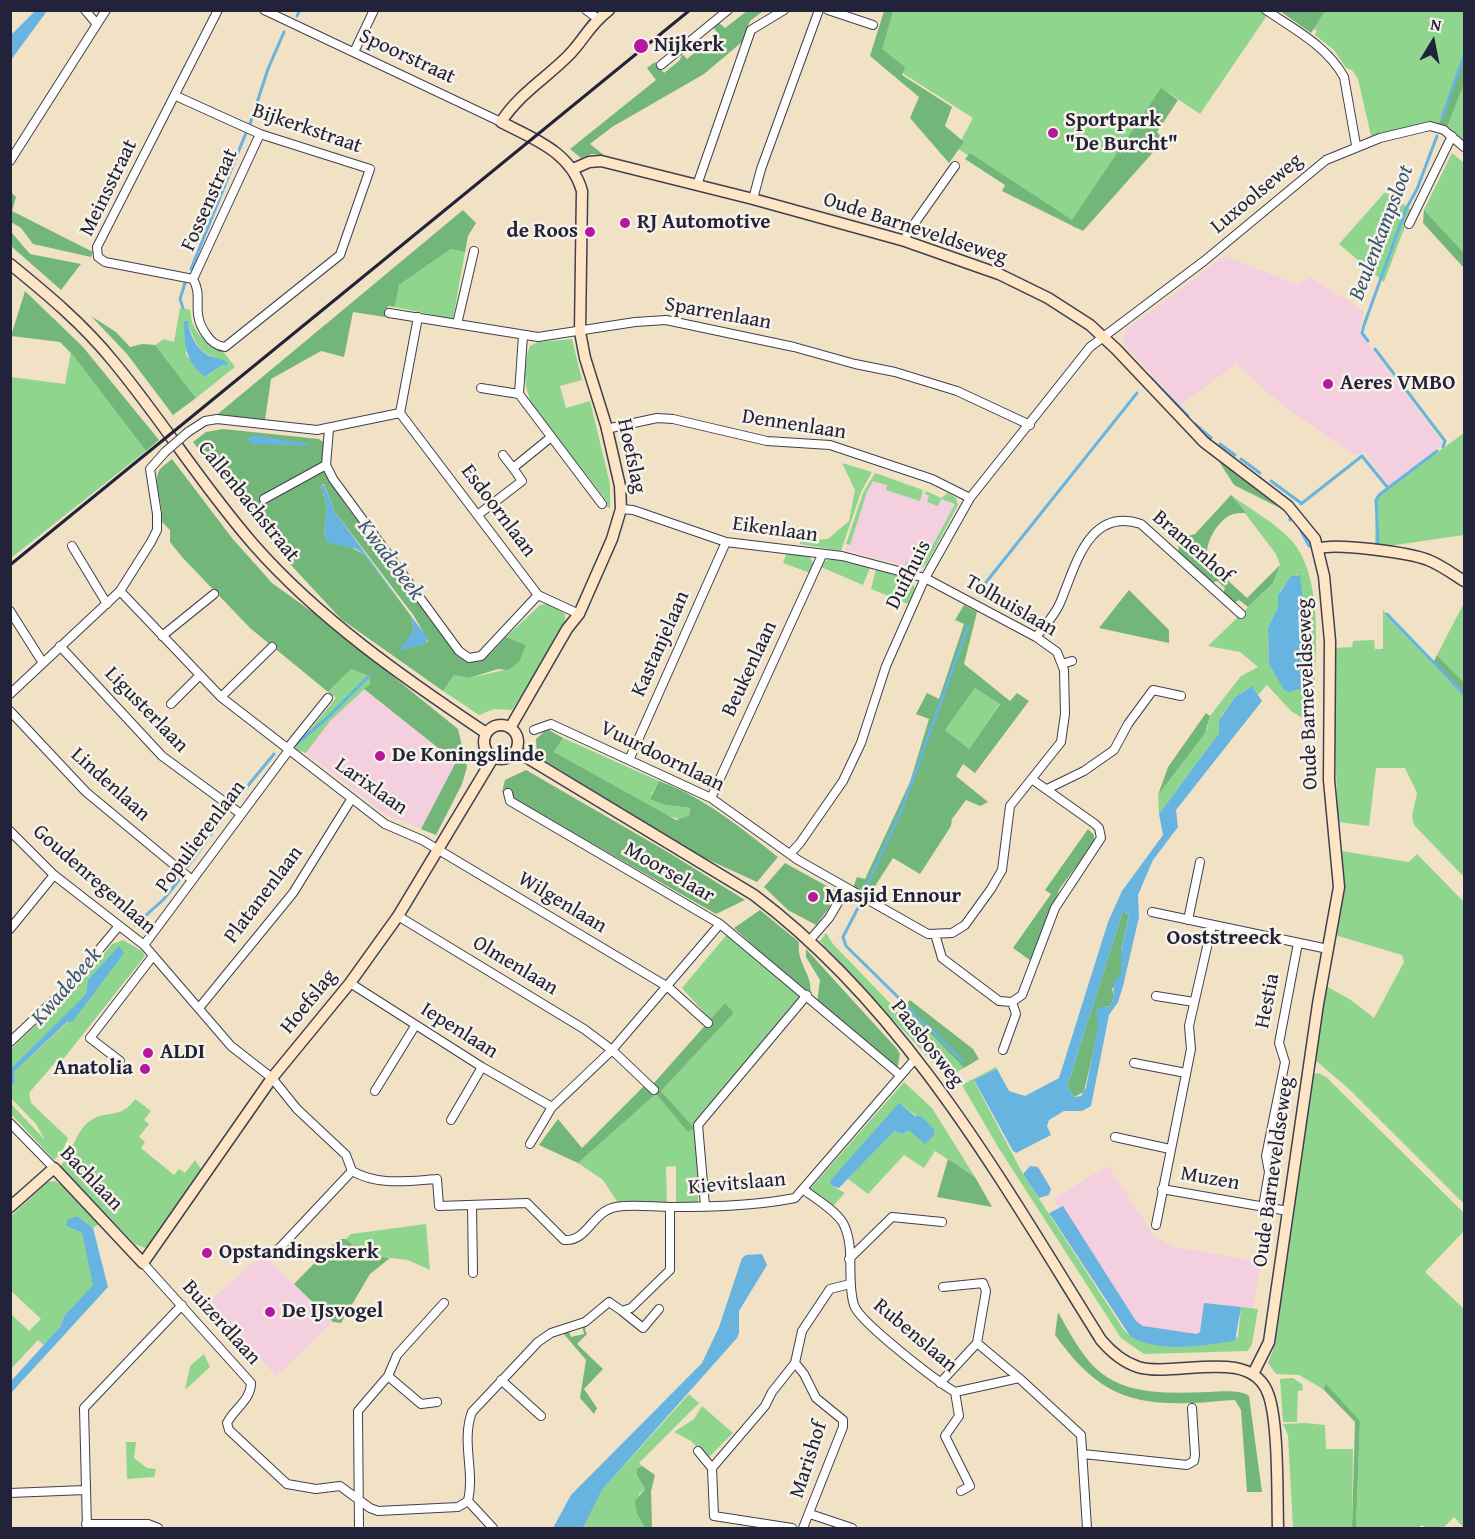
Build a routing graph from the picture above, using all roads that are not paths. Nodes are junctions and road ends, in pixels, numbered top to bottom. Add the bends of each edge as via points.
1 (85, 10) edge
2 (106, 10) edge
3 (218, 10) edge
4 (264, 10) edge
5 (374, 10) edge
6 (586, 10) edge
7 (609, 10) edge
8 (728, 10) edge
9 (784, 10) edge
10 (819, 10) edge
11 (828, 10) edge
12 (1266, 10) edge
13 (597, 18) junction
14 (96, 23) junction
15 (873, 25) dead end
16 (354, 52) junction
17 (661, 65) dead end
18 (176, 96) junction
19 (501, 122) junction
20 (260, 134) junction
21 (1452, 136) junction
22 (1356, 145) junction
23 (1464, 147) edge
24 (10, 161) edge
25 (955, 166) dead end
26 (573, 169) junction
27 (697, 185) junction
28 (753, 199) junction
29 (1409, 224) dead end
30 (905, 241) junction
31 (474, 251) dead end
32 (10, 264) edge
33 (193, 279) junction
34 (389, 314) dead end
35 (418, 317) junction
36 (457, 324) junction
37 (580, 332) junction
38 (523, 335) junction
39 (1104, 337) junction
40 (481, 388) dead end
41 (519, 394) junction
42 (400, 413) junction
43 (1030, 425) junction
44 (329, 429) junction
45 (606, 429) junction
46 (550, 438) junction
47 (503, 455) dead end
48 (326, 465) junction
49 (513, 468) junction
50 (970, 498) junction
51 (264, 499) dead end
52 (602, 504) dead end
53 (621, 508) junction
54 (479, 514) junction
55 (726, 542) junction
56 (72, 546) dead end
57 (1318, 549) junction
58 (822, 555) junction
59 (925, 578) junction
60 (1464, 581) edge
61 (120, 591) junction
62 (214, 594) dead end
63 (538, 595) junction
64 (107, 604) junction
65 (10, 611) edge
66 (579, 614) junction
67 (1241, 614) dead end
68 (162, 636) junction
69 (1036, 637) junction
70 (60, 646) junction
71 (272, 647) dead end
72 (1072, 661) dead end
73 (43, 663) junction
74 (1062, 664) junction
75 (199, 676) junction
76 (10, 693) edge
77 (1181, 696) dead end
78 (222, 697) junction
79 (328, 698) dead end
80 (171, 704) dead end
81 (10, 711) edge
82 (510, 728) junction
83 (534, 730) dead end
84 (486, 733) junction
85 (288, 750) junction
86 (516, 751) junction
87 (493, 758) junction
88 (629, 760) junction
89 (1033, 780) junction
90 (1047, 789) junction
91 (507, 793) dead end
92 (352, 798) junction
93 (711, 798) junction
94 (241, 814) junction
95 (10, 831) edge
96 (438, 850) junction
97 (790, 854) junction
98 (1200, 862) dead end
99 (54, 875) junction
100 (191, 879) junction
101 (846, 889) junction
102 (1152, 912) dead end
103 (398, 916) junction
104 (1188, 920) junction
105 (720, 924) junction
106 (1212, 925) junction
107 (118, 927) junction
108 (10, 929) edge
109 (935, 934) junction
110 (809, 941) junction
111 (1298, 943) junction
112 (144, 945) junction
113 (1328, 949) junction
114 (153, 956) junction
115 (350, 983) junction
116 (668, 987) junction
117 (807, 995) junction
118 (1156, 996) dead end
119 (1012, 1002) junction
120 (1194, 1002) junction
121 (199, 1008) junction
122 (708, 1023) dead end
123 (415, 1026) junction
124 (10, 1042) edge
125 (612, 1050) junction
126 (1003, 1050) dead end
127 (915, 1059) junction
128 (120, 1061) dead end
129 (1134, 1063) dead end
130 (482, 1067) junction
131 (1186, 1073) junction
132 (900, 1075) junction
133 (272, 1078) junction
134 (375, 1090) dead end
135 (654, 1090) dead end
136 (552, 1107) junction
137 (451, 1120) dead end
138 (10, 1123) edge
139 (1116, 1137) dead end
140 (530, 1144) dead end
141 (1170, 1149) junction
142 (54, 1168) junction
143 (352, 1171) junction
144 (1162, 1189) junction
145 (804, 1190) junction
146 (472, 1205) junction
147 (705, 1206) junction
148 (10, 1207) edge
149 (670, 1207) junction
150 (1263, 1207) junction
151 (1288, 1211) junction
152 (942, 1222) dead end
153 (1156, 1225) dead end
154 (274, 1254) dead end
155 (849, 1259) junction
156 (144, 1263) junction
157 (473, 1273) dead end
158 (850, 1284) junction
159 (942, 1287) dead end
160 (444, 1304) dead end
161 (182, 1305) junction
162 (658, 1309) dead end
163 (622, 1311) junction
164 (977, 1343) junction
165 (795, 1363) junction
166 (1253, 1374) junction
167 (388, 1376) junction
168 (1019, 1378) junction
169 (501, 1380) junction
170 (940, 1383) junction
171 (955, 1392) junction
172 (437, 1402) dead end
173 (1191, 1408) dead end
174 (542, 1416) dead end
175 (698, 1451) dead end
176 (1083, 1454) junction
177 (712, 1468) junction
178 (85, 1490) junction
179 (961, 1491) dead end
180 (10, 1492) edge
181 (358, 1500) junction
182 (468, 1501) junction
183 (810, 1514) junction
184 (86, 1526) edge
185 (158, 1528) edge
186 (359, 1528) edge
187 (493, 1528) edge
188 (792, 1528) edge
189 (803, 1528) edge
190 (852, 1528) edge
191 (1087, 1528) edge
192 (1278, 1528) edge

1 - 14 street
2 - 14 street
3 - 18 street, Meinsstraat
4 - 16 street, Spoorstraat
5 - 16 street
6 - 13 street
7 - 13 street
8 - 17 street
9 - 27 street via 751,30
10 - 28 street
11 - 15 street
12 - 22 street via 1324,50 1339,68
13 - 19 street via 570,55 520,95
14 - 24 street
16 - 19 street, Spoorstraat
18 - 20 street, Bijkerkstraat
18 - 33 street, Meinsstraat via 97,247 98,257 105,262
19 - 26 street via 562,156
20 - 33 street, Fossenstraat
20 - 33 street, Bijkerkstraat via 370,169 340,255 225,347 211,341 198,323
21 - 22 street, Luxoolseweg via 1430,126
21 - 23 street, Luxoolseweg
21 - 29 street
22 - 39 street, Luxoolseweg via 1326,160
25 - 30 street
26 - 27 street, Oude Barneveldseweg via 601,161
26 - 37 street, Hoefslag via 582,191
27 - 28 street, Oude Barneveldseweg
28 - 30 street, Oude Barneveldseweg
30 - 39 street, Oude Barneveldseweg via 999,274 1055,303
31 - 36 street
32 - 84 street, Callenbachstraat via 112,359 231,517 286,578 368,648
34 - 35 street, Sparrenlaan
35 - 36 street, Sparrenlaan
35 - 42 street
36 - 38 street, Sparrenlaan
37 - 38 street, Sparrenlaan
37 - 43 street, Sparrenlaan via 666,320 731,333 957,391
37 - 45 street, Hoefslag
38 - 41 street
39 - 43 street, Duifhuis via 1090,347
39 - 57 street, Oude Barneveldseweg via 1204,442 1288,506 1308,528
40 - 41 street
41 - 46 street
42 - 44 street
42 - 54 street, Esdoornlaan
43 - 50 street, Duifhuis
44 - 48 street
44 - 61 street, bridge via 217,419 205,421 188,432 150,469 157,531
45 - 50 street, Dennenlaan via 657,418 673,419 767,441 830,445 932,479
45 - 53 street, Hoefslag via 620,486
46 - 49 street
46 - 52 street
47 - 49 street
48 - 51 street
48 - 63 street via 459,651 469,658 481,656
49 - 54 street via 522,482
50 - 59 street, Duifhuis
53 - 55 street, Eikenlaan
53 - 66 street, Hoefslag via 612,539
54 - 63 street, Esdoornlaan
55 - 58 street, Eikenlaan
55 - 88 street, Kastanjelaan
56 - 64 street
57 - 60 street via 1333,546 1413,556 1429,560
57 - 113 street, Oude Barneveldseweg via 1330,641 1329,780 1339,888
58 - 59 street, Eikenlaan via 842,556
58 - 93 street, Beukenlaan
59 - 69 street, Tolhuislaan
59 - 97 street, Duifhuis via 886,666 861,743 843,781
61 - 64 street
61 - 68 street, Larixlaan
62 - 68 street
63 - 66 street, Esdoornlaan
64 - 70 street
65 - 73 street
66 - 82 street, Hoefslag
67 - 69 street, Bramenhof via 1141,524 1126,519 1107,524 1091,537 1075,560 1059,606
68 - 75 street, Larixlaan
69 - 74 street, Tolhuislaan via 1057,652
70 - 73 street
70 - 94 street, Ligusterlaan via 162,756
71 - 78 street
72 - 74 street
73 - 76 street
74 - 89 street, Tolhuislaan via 1065,714 1060,742
75 - 78 street, Larixlaan
75 - 80 street
77 - 90 street via 1153,690 1114,750 1084,771
78 - 85 street, Larixlaan
79 - 85 street
81 - 100 street, Lindenlaan via 86,792
82 - 84 street via 494,726
82 - 86 street via 518,738
83 - 88 street, Vuurdoornlaan via 551,724
84 - 87 street via 485,750
85 - 92 street, Larixlaan
85 - 94 street, Populierenlaan
86 - 87 street via 506,759
86 - 110 street, Paasbosweg via 737,884
87 - 96 street, Hoefslag
88 - 93 street, Vuurdoornlaan
89 - 90 street
89 - 109 street, Tolhuislaan via 1010,806 1002,870 991,889 965,925 952,933
90 - 119 street via 1095,824 1101,838 1064,892 1026,988
91 - 105 street, Moorselaar via 510,801
92 - 96 street, Larixlaan via 386,824
92 - 121 street, Platanenlaan via 292,893
93 - 97 street, Vuurdoornlaan
94 - 100 street, Populierenlaan
95 - 99 street, Goudenregenlaan
96 - 103 street, Hoefslag
96 - 116 street, Wilgenlaan
97 - 101 street, Vuurdoornlaan
98 - 104 street
99 - 107 street, Goudenregenlaan
99 - 108 street
100 - 112 street, Populierenlaan
101 - 109 street via 928,934
101 - 110 street
102 - 104 street
103 - 115 street, Hoefslag
103 - 125 street, Olmenlaan
104 - 106 street
105 - 116 street
105 - 117 street, Moorselaar
106 - 111 street
106 - 120 street, Muzen
107 - 112 street, Goudenregenlaan
107 - 124 street via 66,989
109 - 119 street via 946,963 999,1001
110 - 127 street, Paasbosweg via 846,975
111 - 113 street
111 - 150 street, Hestia via 1279,1043 1285,1062 1266,1156 1269,1172
112 - 114 street, Goudenregenlaan
113 - 151 street, Oude Barneveldseweg
114 - 121 street, Goudenregenlaan
114 - 128 street, Goudenregenlaan via 90,1038
115 - 123 street, Iepenlaan
115 - 133 street, Hoefslag
116 - 122 street, Wilgenlaan
116 - 125 street
117 - 132 street, Moorselaar
117 - 147 street via 698,1125
118 - 120 street
119 - 126 street via 1016,1014
120 - 131 street, Muzen
121 - 133 street, Goudenregenlaan via 231,1046
123 - 130 street, Iepenlaan
123 - 134 street
125 - 135 street, Olmenlaan
125 - 136 street
127 - 132 street, Kievitslaan
127 - 166 street, Paasbosweg via 978,1145 1109,1350 1132,1365 1154,1370 1230,1367
129 - 131 street
130 - 136 street, Iepenlaan
130 - 137 street
131 - 141 street, Muzen
132 - 145 street, Kievitslaan
133 - 143 street, Goudenregenlaan via 297,1109 346,1155
133 - 156 street, Hoefslag
136 - 140 street
138 - 142 street, Bachlaan
139 - 141 street, Muzen
141 - 144 street, Muzen
142 - 148 street
142 - 156 street, Bachlaan
143 - 146 street via 365,1178 386,1181 437,1179 439,1206
143 - 154 street
144 - 150 street, Muzen
144 - 153 street, Muzen
145 - 147 street, Kievitslaan via 795,1198 777,1202
145 - 155 street, Rubenslaan via 842,1221
146 - 149 street, Kievitslaan via 527,1203 564,1240 573,1241 601,1214 616,1207
146 - 157 street
147 - 149 street, Kievitslaan
149 - 163 street via 670,1270 631,1308
150 - 151 street, Muzen
151 - 166 street, Oude Barneveldseweg via 1269,1342
152 - 155 street via 892,1217
155 - 158 street, Rubenslaan
156 - 161 street, Buizerdlaan
158 - 165 street via 831,1289 802,1331
158 - 170 street, Rubenslaan via 858,1314
159 - 164 street via 982,1283 986,1291
160 - 167 street via 397,1355
161 - 178 street via 84,1408
161 - 181 street, Buizerdlaan via 251,1383 248,1396 231,1414 229,1430 287,1484 316,1489 340,1486
162 - 163 street via 642,1328
163 - 169 street via 609,1302 585,1322 550,1333
164 - 168 street
164 - 170 street
165 - 177 street via 765,1406
165 - 183 street, Marishof via 816,1398 843,1420
166 - 192 street via 1270,1399
167 - 172 street via 421,1404
167 - 181 street via 358,1411
168 - 171 street, Rubenslaan
168 - 176 street via 1081,1435
169 - 174 street
169 - 182 street via 472,1412 467,1425 471,1490
170 - 171 street, Rubenslaan
171 - 179 street via 959,1416 945,1436 970,1486
173 - 176 street via 1195,1455 1187,1465
175 - 177 street
176 - 191 street
177 - 188 street, Marishof via 714,1516
178 - 180 street
178 - 184 street
181 - 182 street via 378,1511 458,1507
181 - 186 street
182 - 187 street
183 - 189 street, Marishof
183 - 190 street, Marishof
184 - 185 street via 148,1524

